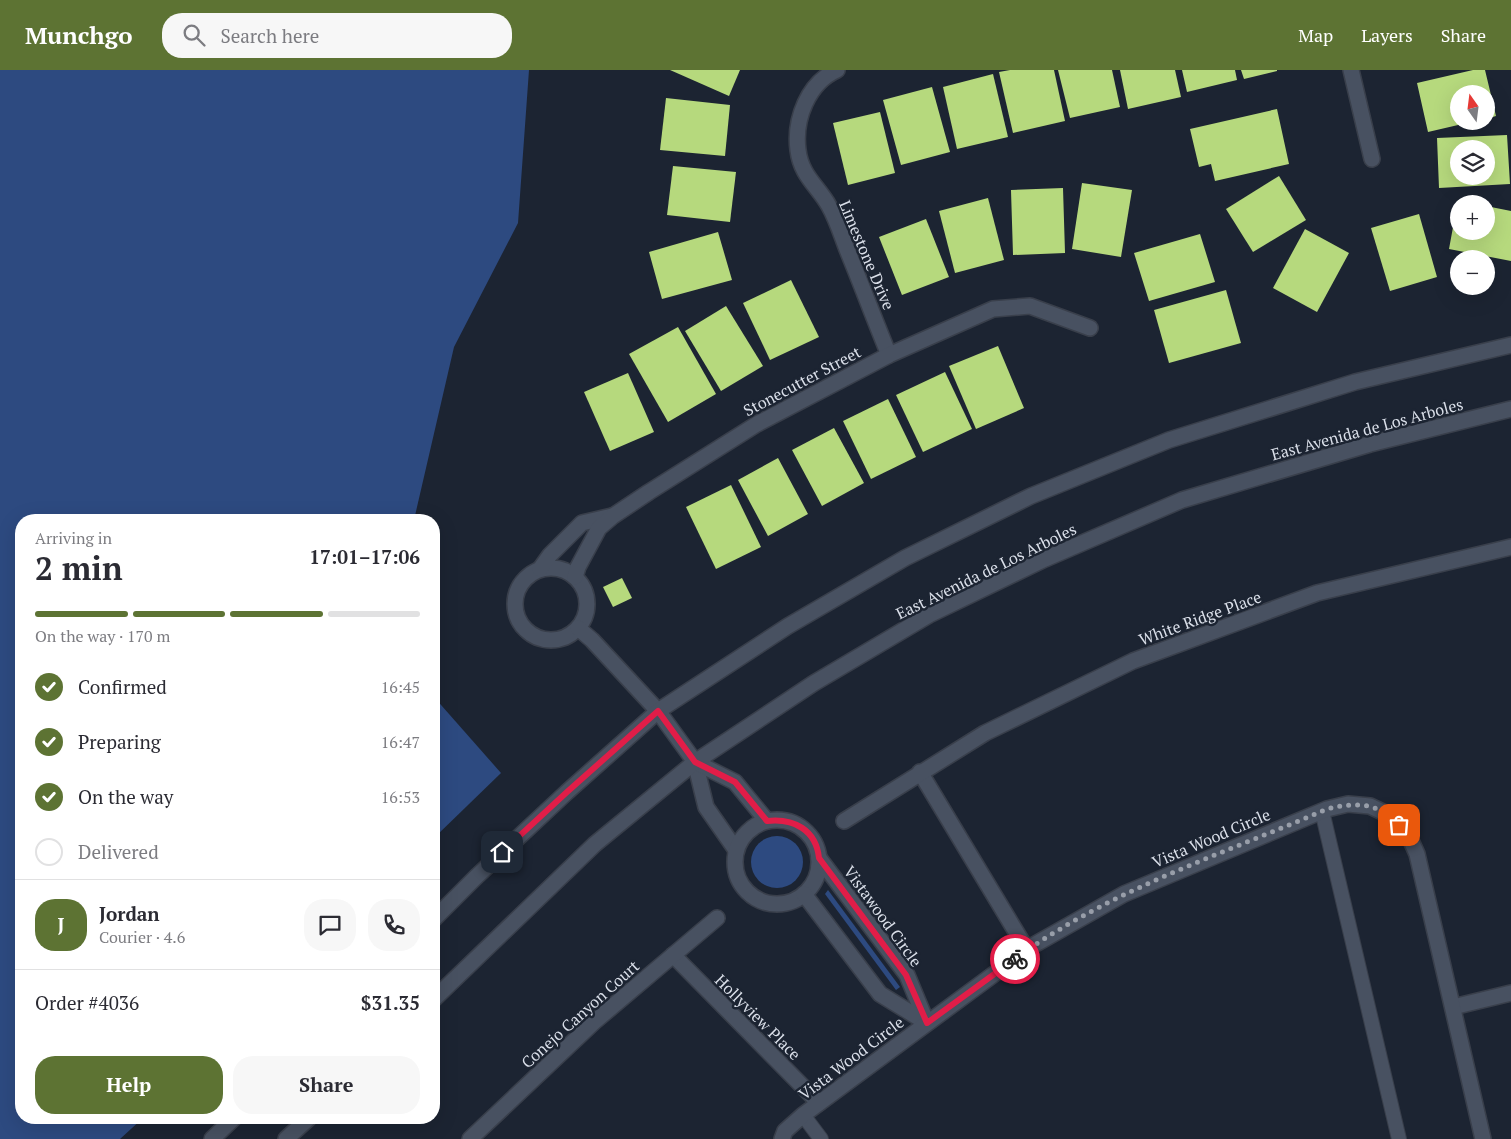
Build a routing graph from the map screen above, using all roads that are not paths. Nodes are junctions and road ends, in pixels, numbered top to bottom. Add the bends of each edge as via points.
1 (838, 70) edge
2 (1351, 70) edge
3 (1372, 158) dead end
4 (1090, 328) dead end
5 (1511, 345) edge
6 (889, 355) junction
7 (1511, 409) edge
8 (613, 516) junction
9 (1511, 547) edge
10 (540, 570) junction
11 (575, 577) junction
12 (578, 628) junction
13 (658, 711) junction
14 (695, 762) junction
15 (920, 772) junction
16 (1322, 811) junction
17 (767, 821) junction
18 (844, 821) dead end
19 (736, 850) junction
20 (819, 858) junction
21 (804, 894) junction
22 (440, 913) edge
23 (717, 918) dead end
24 (1027, 950) junction
25 (673, 955) junction
26 (440, 993) edge
27 (1511, 993) edge
28 (1452, 1006) junction
29 (927, 1023) junction
30 (819, 1103) junction
31 (803, 1115) junction
32 (228, 1124) edge
33 (302, 1124) edge
34 (212, 1139) edge
35 (286, 1139) edge
36 (470, 1139) edge
37 (782, 1139) edge
38 (822, 1139) edge
39 (1399, 1139) edge
40 (1484, 1139) edge

1 - 6 street, Limestone Drive via 816,87 803,107 797,128 798,151 806,175 829,205
2 - 3 street
4 - 6 street, Stonecutter Street via 1030,306 992,310
5 - 13 street via 1356,382 1168,440 1031,496 904,558 788,626
6 - 8 street, Stonecutter Street via 756,424
7 - 14 street, East Avenida de Los Arboles via 1370,444 1182,500 1054,555 929,614 814,683
8 - 10 street via 582,523 550,555
8 - 11 street, Stonecutter Street via 599,528
9 - 15 street, White Ridge Place via 1317,593 1133,661 985,733
10 - 11 street via 564,570
10 - 12 street via 521,584 516,595 515,607 524,628 545,640 557,640
11 - 12 street via 582,585 587,607
12 - 13 street
13 - 14 street
13 - 22 street
14 - 17 street via 735,782
14 - 19 street via 706,807
14 - 26 street, East Avenida de Los Arboles via 595,844
15 - 18 street, White Ridge Place
15 - 24 street
16 - 24 street, Vista Wood Circle via 1124,894
16 - 28 street, Vista Wood Circle via 1348,804 1370,806 1391,816 1408,834 1417,854
16 - 39 lane
17 - 19 street via 748,832
17 - 20 street, Vistawood Circle via 780,819 805,829 814,840
19 - 21 street via 737,877 754,897 766,903 780,904
20 - 21 street, Vistawood Circle via 817,875
20 - 29 street, Vistawood Circle via 906,975
21 - 29 street via 880,994
23 - 25 street, Conejo Canyon Court
24 - 29 street, Vista Wood Circle
25 - 30 street, Hollyview Place
25 - 36 street, Conejo Canyon Court via 594,1022
27 - 28 street
28 - 40 street, Vista Wood Circle
29 - 30 street, Vista Wood Circle
30 - 31 street, Vista Wood Circle
31 - 37 street, Vista Wood Circle via 785,1131
31 - 38 lane
32 - 34 street
33 - 35 street

